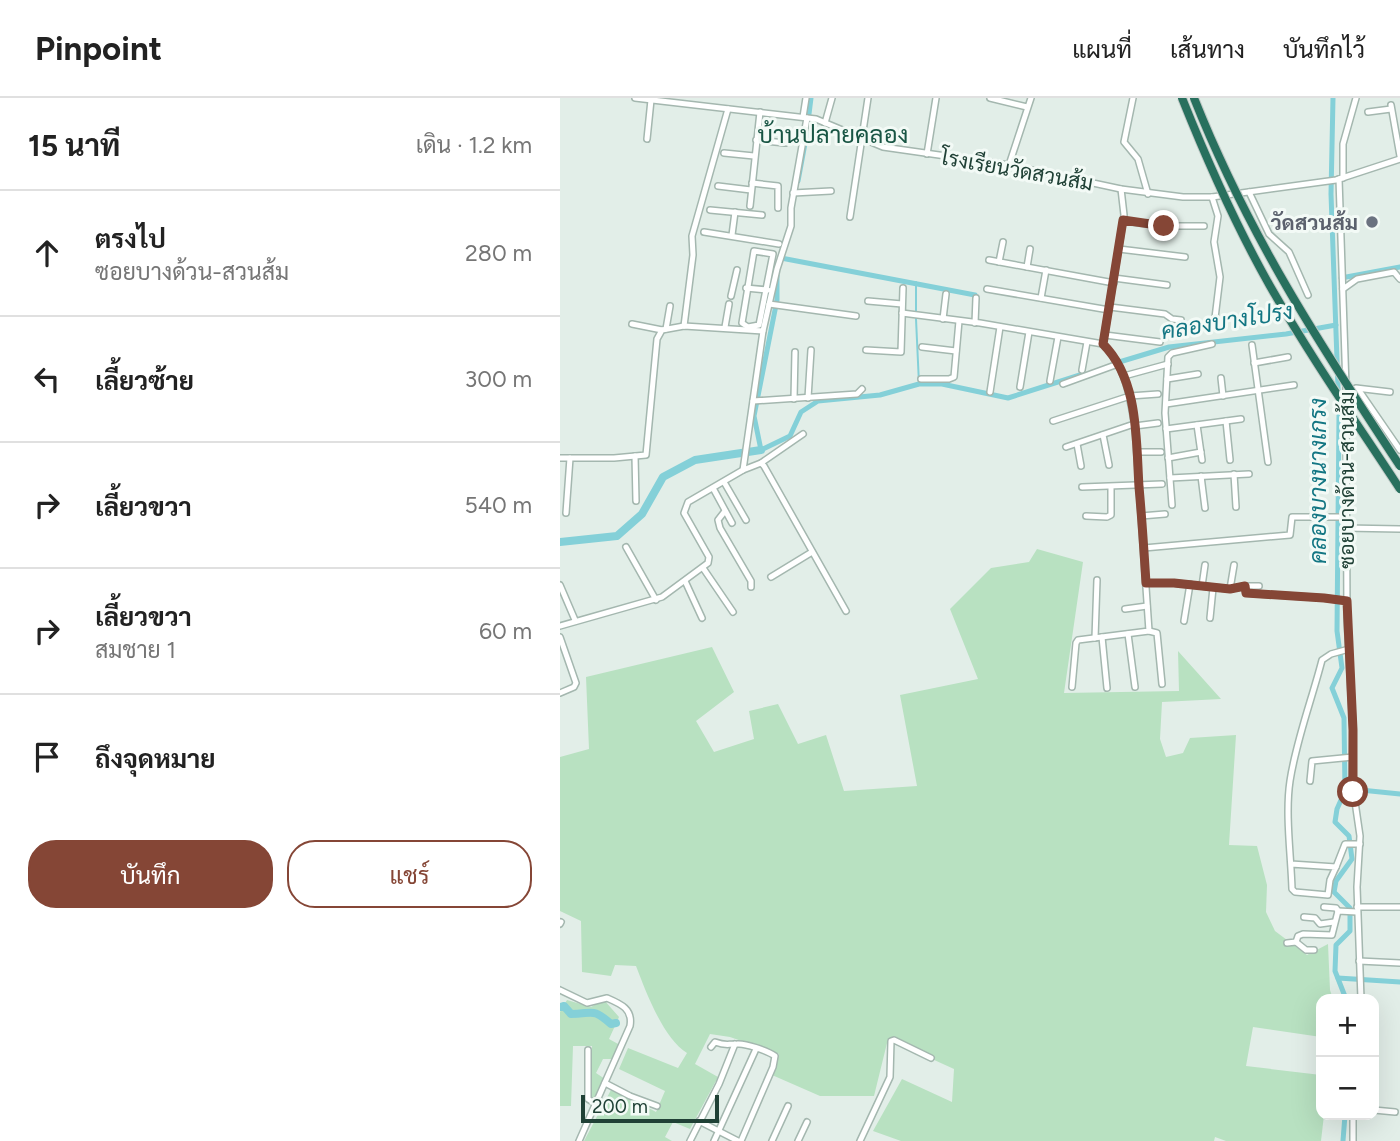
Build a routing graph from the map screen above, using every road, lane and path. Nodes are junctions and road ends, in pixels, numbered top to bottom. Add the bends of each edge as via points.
1 (635, 98) edge
2 (806, 98) edge
3 (832, 98) edge
4 (868, 98) edge
5 (936, 98) edge
6 (990, 98) edge
7 (1031, 98) edge
8 (1133, 98) edge
9 (1182, 98) edge
10 (1194, 98) edge
11 (1356, 98) edge
12 (651, 100) junction
13 (1027, 107) junction
14 (728, 109) junction
15 (760, 112) junction
16 (1368, 112) dead end
17 (805, 118) junction
18 (1397, 120) edge
19 (825, 123) junction
20 (647, 139) dead end
21 (756, 139) junction
22 (862, 140) junction
23 (785, 143) dead end
24 (724, 153) dead end
25 (927, 154) junction
26 (754, 156) junction
27 (1400, 158) edge
28 (1009, 165) junction
29 (1340, 179) junction
30 (718, 186) dead end
31 (751, 186) junction
32 (1121, 189) junction
33 (831, 191) dead end
34 (1249, 192) junction
35 (793, 193) junction
36 (1148, 194) junction
37 (1212, 197) junction
38 (750, 206) dead end
39 (778, 208) dead end
40 (710, 210) dead end
41 (735, 212) junction
42 (762, 215) dead end
43 (850, 217) dead end
44 (1123, 220) junction
45 (1204, 226) dead end
46 (704, 232) dead end
47 (732, 235) junction
48 (1003, 242) dead end
49 (783, 244) junction
50 (1030, 249) dead end
51 (1119, 249) junction
52 (1185, 257) dead end
53 (989, 260) dead end
54 (999, 262) junction
55 (1027, 267) junction
56 (737, 270) dead end
57 (1046, 270) junction
58 (1400, 279) edge
59 (1114, 280) junction
60 (1167, 285) dead end
61 (747, 288) junction
62 (902, 288) dead end
63 (987, 289) dead end
64 (1343, 289) junction
65 (769, 290) junction
66 (946, 294) dead end
67 (1308, 295) dead end
68 (731, 296) dead end
69 (976, 298) dead end
70 (1041, 298) junction
71 (868, 301) dead end
72 (729, 304) dead end
73 (902, 304) junction
74 (774, 305) junction
75 (670, 306) dead end
76 (1109, 309) junction
77 (902, 313) junction
78 (856, 316) dead end
79 (1215, 318) dead end
80 (943, 319) junction
81 (1181, 320) dead end
82 (959, 321) junction
83 (975, 323) junction
84 (632, 324) dead end
85 (684, 326) junction
86 (724, 327) junction
87 (1000, 327) junction
88 (664, 330) junction
89 (763, 331) junction
90 (1029, 331) junction
91 (1105, 335) junction
92 (1058, 337) junction
93 (1087, 342) junction
94 (1160, 342) dead end
95 (1103, 344) junction
96 (1212, 344) dead end
97 (1252, 345) dead end
98 (922, 348) dead end
99 (811, 350) dead end
100 (866, 350) dead end
101 (956, 351) junction
102 (795, 352) dead end
103 (1287, 357) dead end
104 (1118, 363) junction
105 (1254, 363) junction
106 (1168, 364) junction
107 (1082, 370) dead end
108 (1198, 374) dead end
109 (1124, 376) junction
110 (1221, 378) dead end
111 (921, 379) dead end
112 (1167, 379) junction
113 (1050, 381) dead end
114 (1063, 384) dead end
115 (1294, 385) dead end
116 (1020, 387) dead end
117 (1346, 387) junction
118 (862, 389) dead end
119 (1358, 389) junction
120 (1258, 391) junction
121 (990, 392) dead end
122 (1390, 392) dead end
123 (1158, 394) dead end
124 (1130, 396) junction
125 (1223, 396) junction
126 (808, 398) junction
127 (794, 399) junction
128 (757, 401) junction
129 (1166, 404) junction
130 (1241, 419) dead end
131 (1053, 421) dead end
132 (1226, 421) junction
133 (1158, 423) dead end
134 (1135, 425) junction
135 (1197, 425) junction
136 (1166, 429) junction
137 (803, 434) dead end
138 (1103, 435) junction
139 (1077, 444) junction
140 (1066, 447) dead end
141 (1400, 450) edge
142 (1137, 452) junction
143 (1161, 452) dead end
144 (1200, 452) junction
145 (635, 456) junction
146 (560, 458) edge
147 (570, 458) junction
148 (1168, 458) junction
149 (1202, 460) dead end
150 (1230, 460) dead end
151 (1268, 462) dead end
152 (761, 463) junction
153 (1109, 465) dead end
154 (1081, 466) dead end
155 (1400, 466) edge
156 (743, 467) junction
157 (1234, 474) junction
158 (1249, 474) dead end
159 (1201, 476) junction
160 (1170, 478) junction
161 (724, 482) junction
162 (1162, 484) dead end
163 (1111, 486) junction
164 (1139, 486) junction
165 (1082, 487) dead end
166 (713, 488) junction
167 (1400, 489) edge
168 (636, 501) dead end
169 (1172, 505) dead end
170 (1236, 507) dead end
171 (1205, 508) dead end
172 (725, 511) junction
173 (566, 513) dead end
174 (1165, 514) dead end
175 (1086, 516) dead end
176 (1141, 516) junction
177 (1339, 516) junction
178 (746, 520) dead end
179 (732, 523) dead end
180 (1345, 528) junction
181 (1400, 528) edge
182 (626, 547) dead end
183 (1144, 548) junction
184 (812, 552) junction
185 (1205, 565) dead end
186 (1234, 565) dead end
187 (703, 568) junction
188 (771, 577) dead end
189 (1097, 580) dead end
190 (685, 581) junction
191 (1146, 583) junction
192 (1190, 584) junction
193 (560, 585) edge
194 (1202, 586) junction
195 (1245, 586) junction
196 (1259, 586) dead end
197 (751, 587) dead end
198 (1213, 588) junction
199 (1230, 589) junction
200 (656, 600) junction
201 (1341, 600) junction
202 (1147, 606) junction
203 (1125, 609) dead end
204 (846, 611) dead end
205 (733, 612) dead end
206 (702, 618) dead end
207 (1210, 618) dead end
208 (573, 621) junction
209 (1184, 621) dead end
210 (560, 626) edge
211 (1149, 629) junction
212 (1128, 634) junction
213 (560, 636) edge
214 (1099, 637) junction
215 (1348, 649) junction
216 (1162, 684) dead end
217 (1072, 687) dead end
218 (1135, 687) dead end
219 (1107, 688) dead end
220 (560, 692) edge
221 (1351, 757) junction
222 (1310, 781) dead end
223 (1358, 844) junction
224 (1291, 864) junction
225 (1336, 867) junction
226 (1324, 906) dead end
227 (1400, 907) edge
228 (1356, 911) junction
229 (1341, 912) junction
230 (1304, 918) dead end
231 (1334, 922) junction
232 (1287, 943) dead end
233 (1299, 944) junction
234 (1314, 950) dead end
235 (1301, 956) dead end
236 (1359, 961) junction
237 (1400, 963) edge
238 (560, 990) edge
239 (1361, 994) edge
240 (735, 1044) junction
241 (711, 1047) dead end
242 (756, 1049) junction
243 (588, 1050) dead end
244 (931, 1058) dead end
245 (605, 1083) junction
246 (596, 1104) junction
247 (657, 1106) dead end
248 (788, 1106) dead end
249 (1379, 1110) edge
250 (1395, 1112) dead end
251 (1353, 1120) edge
252 (699, 1121) junction
253 (807, 1122) dead end
254 (719, 1131) junction
255 (579, 1141) edge
256 (690, 1141) edge
257 (715, 1141) edge
258 (739, 1141) edge
259 (772, 1141) edge
260 (798, 1141) edge
261 (860, 1141) edge
262 (1353, 1141) edge

1 - 12 street, โรงเรียนวัดสวนส้ม
2 - 17 street
3 - 19 street
4 - 22 street
5 - 25 street
6 - 13 street
7 - 13 street
8 - 36 street via 1124,142 1138,159
9 - 167 highway, bridge via 1225,198 1271,287
10 - 155 highway, bridge via 1282,282
11 - 29 street, ซอยบางด้วน-สวนส้ม via 1343,144
12 - 14 street, โรงเรียนวัดสวนส้ม
12 - 20 street
13 - 28 street
14 - 15 street, โรงเรียนวัดสวนส้ม
14 - 85 street via 692,236
15 - 17 street, โรงเรียนวัดสวนส้ม
15 - 21 street
16 - 18 street via 1391,107
17 - 19 street, โรงเรียนวัดสวนส้ม
17 - 35 street
18 - 27 street
19 - 22 street, โรงเรียนวัดสวนส้ม
21 - 23 street
21 - 26 street
22 - 25 street, โรงเรียนวัดสวนส้ม
22 - 43 street
24 - 26 street
25 - 28 street, โรงเรียนวัดสวนส้ม
26 - 31 street
27 - 29 street, โรงเรียนวัดสวนส้ม
28 - 32 street, โรงเรียนวัดสวนส้ม
29 - 34 street, โรงเรียนวัดสวนส้ม
29 - 64 street, ซอยบางด้วน-สวนส้ม
30 - 31 street
31 - 38 street
31 - 39 street via 778,186
32 - 36 street, โรงเรียนวัดสวนส้ม
32 - 44 street
33 - 35 street
34 - 37 street, โรงเรียนวัดสวนส้ม
34 - 67 street via 1269,234 1289,253
35 - 49 street via 792,226
36 - 37 street, โรงเรียนวัดสวนส้ม
37 - 79 street via 1218,216 1214,242 1220,277
40 - 41 street
41 - 42 street
41 - 47 street
44 - 45 street
44 - 51 street
46 - 47 street
47 - 49 street
48 - 54 street
49 - 65 street
50 - 55 street
51 - 52 street
51 - 59 street
53 - 54 street
54 - 55 street
55 - 57 street
56 - 68 street
57 - 59 street
57 - 70 street
58 - 64 street via 1394,272 1367,276
59 - 60 street
59 - 76 street
61 - 65 street
61 - 65 street via 742,323 748,327 759,325
61 - 65 street via 752,253 771,252
62 - 73 street
63 - 70 street
64 - 117 street, ซอยบางด้วน-สวนส้ม
65 - 74 street
66 - 80 street
69 - 83 street
70 - 76 street
71 - 73 street
72 - 86 street
73 - 77 street
74 - 78 street
74 - 89 street
75 - 88 street
76 - 81 street via 1165,314
76 - 91 street
77 - 80 street
77 - 100 street via 901,352
80 - 82 street
82 - 83 street
82 - 101 street
83 - 87 street
84 - 88 street
85 - 86 street
85 - 88 street
86 - 89 street
87 - 90 street
87 - 121 street
88 - 145 street via 657,339 647,452
89 - 128 street
90 - 92 street
90 - 116 street
91 - 94 street
91 - 95 street
92 - 93 street
92 - 113 street
93 - 95 street
93 - 107 street
95 - 104 street
96 - 106 street via 1170,354
97 - 105 street
98 - 101 street
99 - 126 street
101 - 111 street via 953,378
102 - 127 street
103 - 105 street
104 - 109 street
104 - 114 street
105 - 120 street
106 - 109 street
106 - 112 street
108 - 112 street
109 - 124 street
110 - 125 street
112 - 129 street
115 - 120 street
117 - 119 street
117 - 177 street, ซอยบางด้วน-สวนส้ม
118 - 126 street via 857,394
119 - 122 street
119 - 141 street
120 - 125 street
120 - 151 street
123 - 124 street
124 - 131 street
124 - 134 street
125 - 129 street
126 - 127 street
127 - 128 street
128 - 156 street
129 - 136 street
130 - 132 street
132 - 135 street
132 - 150 street
133 - 134 street
134 - 138 street
134 - 142 street
135 - 136 street
135 - 144 street
136 - 148 street
137 - 152 street
138 - 139 street
138 - 153 street
139 - 140 street
139 - 154 street
142 - 143 street
142 - 164 street
144 - 148 street
144 - 149 street
145 - 147 street
145 - 168 street
146 - 147 street
147 - 173 street
148 - 160 street
152 - 156 street
152 - 184 street
156 - 161 street
157 - 158 street
157 - 159 street
157 - 170 street
159 - 160 street
159 - 171 street
160 - 169 street
161 - 166 street
161 - 178 street
162 - 164 street
163 - 164 street
163 - 165 street
163 - 175 street via 1111,515
164 - 176 street
166 - 172 street
166 - 187 street via 688,502 684,513 709,556
172 - 179 street
172 - 197 street via 718,520 720,528
174 - 176 street
176 - 183 street
177 - 180 street, ซอยบางด้วน-สวนส้ม
177 - 183 street via 1292,517 1290,535
180 - 181 street
180 - 201 street, ซอยบางด้วน-สวนส้ม
182 - 200 street
183 - 191 street
184 - 188 street
184 - 204 street
185 - 194 street
186 - 199 street
187 - 190 street
187 - 205 street
189 - 214 street
190 - 200 street
190 - 206 street
191 - 192 street
191 - 202 street
192 - 194 street
192 - 209 street
193 - 208 street
194 - 198 street
195 - 196 street
195 - 199 street
195 - 201 street via 1246,593
198 - 199 street
198 - 207 street
200 - 208 street
201 - 215 street, ซอยบางด้วน-สวนส้ม
202 - 203 street
202 - 211 street
208 - 210 street
211 - 212 street
211 - 216 street via 1157,633
212 - 214 street
212 - 218 street
213 - 220 street via 576,686
214 - 217 street via 1077,641
214 - 219 street
215 - 221 street, ซอยบางด้วน-สวนส้ม
215 - 224 street via 1322,660 1289,788
221 - 222 street via 1312,761
221 - 223 street, ซอยบางด้วน-สวนส้ม
223 - 225 street via 1346,844
223 - 228 street
224 - 225 street
224 - 225 street via 1293,891 1326,896
226 - 229 street
227 - 228 street
228 - 229 street
228 - 236 street
229 - 231 street
230 - 231 street
231 - 233 street via 1332,935 1303,934 1298,936
232 - 233 street
233 - 234 street
233 - 235 street
236 - 237 street
236 - 239 street
238 - 245 street via 587,1003 607,998 629,1012 630,1026
240 - 241 street via 715,1042
240 - 242 street
240 - 252 street
242 - 254 street
242 - 258 street via 772,1053 776,1059
243 - 246 street via 588,1099
244 - 261 street via 891,1041 890,1077
245 - 246 street
245 - 247 street
246 - 255 street
248 - 259 street
249 - 250 street
251 - 262 street
252 - 254 street
252 - 256 street
253 - 260 street
254 - 257 street
254 - 258 street

